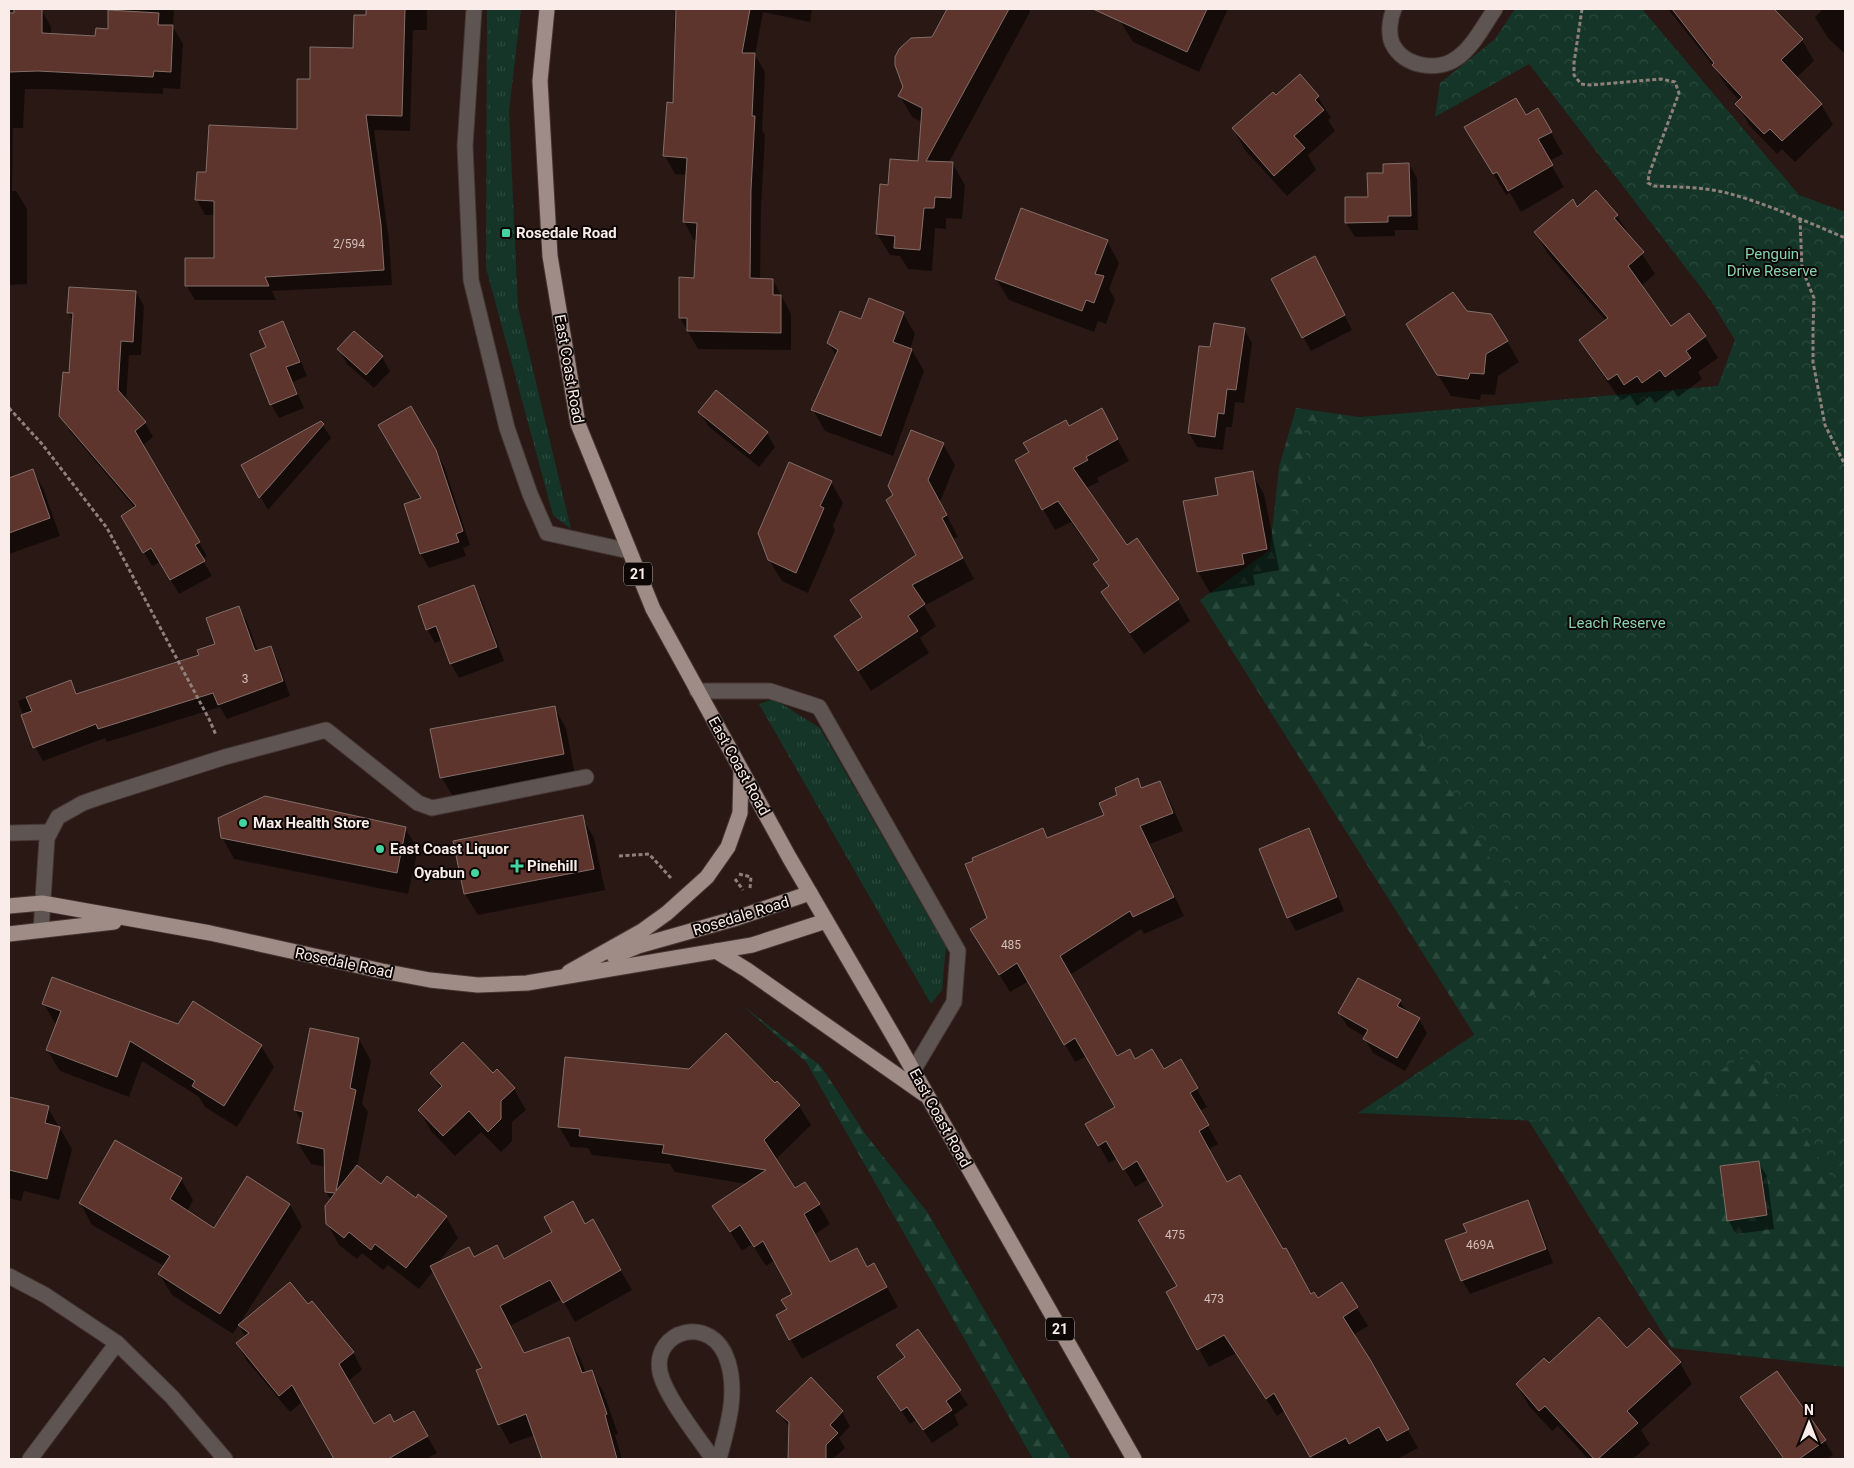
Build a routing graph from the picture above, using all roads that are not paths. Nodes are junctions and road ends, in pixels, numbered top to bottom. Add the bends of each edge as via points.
1 (474, 9) edge
2 (547, 9) edge
3 (1394, 9) edge
4 (1495, 9) edge
5 (629, 550) junction
6 (697, 691) junction
7 (741, 772) junction
8 (586, 777) dead end
9 (50, 832) junction
10 (9, 833) edge
11 (810, 893) junction
12 (42, 903) junction
13 (9, 906) edge
14 (130, 920) junction
15 (826, 921) junction
16 (41, 930) junction
17 (9, 934) edge
18 (716, 951) junction
19 (559, 978) junction
20 (913, 1071) junction
21 (927, 1097) junction
22 (9, 1276) edge
23 (117, 1343) junction
24 (30, 1459) edge
25 (225, 1459) edge
26 (713, 1459) edge
27 (719, 1459) edge
28 (1134, 1459) edge

1 - 5 street via 465,146 471,280 507,428 547,533
2 - 5 main road, East Coast Road / 21 via 540,81 550,256 578,424
3 - 4 street via 1392,43 1407,59 1431,66 1445,64 1466,50
5 - 6 main road, East Coast Road / 21 via 653,609
6 - 7 main road, East Coast Road / 21
6 - 20 street via 770,691 819,707 958,950 954,1002
7 - 11 main road, East Coast Road / 21
7 - 19 main road via 740,813 728,847 707,877 642,931
8 - 9 street via 432,808 418,803 326,730 225,756 83,803 58,817
9 - 10 street
9 - 12 street
11 - 15 main road, East Coast Road / 21
11 - 19 main road, Rosedale Road via 738,918 638,946
12 - 13 main road, Rosedale Road
12 - 14 main road, Rosedale Road
12 - 16 street
14 - 16 main road, Rosedale Road
14 - 19 main road, Rosedale Road via 210,933 430,980 478,985
15 - 18 main road, Rosedale Road via 752,944
15 - 20 main road, East Coast Road / 21
16 - 17 main road, Rosedale Road
18 - 19 main road, Rosedale Road
18 - 21 main road
20 - 21 main road, East Coast Road / 21
21 - 28 main road, East Coast Road / 21
22 - 23 street via 45,1295
23 - 24 street
23 - 25 street via 172,1398
26 - 27 street via 666,1388 660,1370 661,1353 667,1344 687,1332 710,1335 720,1344 728,1362 731,1409

